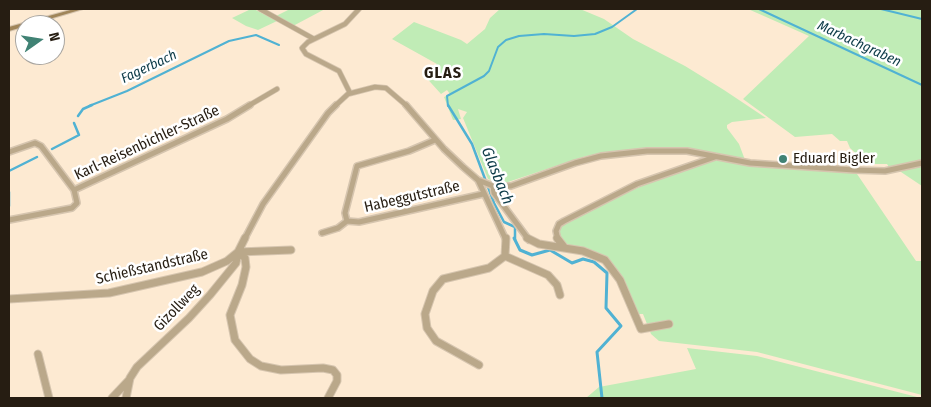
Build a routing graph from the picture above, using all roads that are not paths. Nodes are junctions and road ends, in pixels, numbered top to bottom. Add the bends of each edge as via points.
1 (80, 9) edge
2 (260, 9) edge
3 (359, 9) edge
4 (9, 29) edge
5 (314, 39) junction
6 (277, 90) dead end
7 (350, 93) junction
8 (435, 140) junction
9 (9, 152) edge
10 (716, 156) junction
11 (922, 163) edge
12 (478, 180) junction
13 (496, 186) junction
14 (74, 190) junction
15 (483, 194) junction
16 (9, 220) edge
17 (347, 221) junction
18 (322, 233) dead end
19 (564, 247) junction
20 (291, 250) dead end
21 (238, 252) junction
22 (505, 256) junction
23 (560, 294) dead end
24 (9, 298) edge
25 (670, 324) dead end
26 (38, 354) dead end
27 (479, 365) dead end
28 (130, 378) junction
29 (49, 398) edge
30 (112, 398) edge
31 (126, 398) edge
32 (328, 398) edge

1 - 4 main road
2 - 5 street
3 - 5 street via 345,24
5 - 7 street via 304,45 303,51 339,71
6 - 14 street, Karl-Reisenbichler-Straße via 219,123
7 - 8 street via 375,87 386,88 409,108
7 - 21 street, Schießstandstraße via 328,113 263,204
8 - 12 street
8 - 17 street, Habeggutstraße via 357,166 345,213
9 - 14 street via 35,142 42,146
10 - 11 street via 758,164 879,172
10 - 13 street via 672,150 607,155 510,186
10 - 19 street via 632,186 564,221 556,231
12 - 13 street
12 - 15 street
13 - 19 street via 494,193 527,239
14 - 16 street, Karl-Reisenbichler-Straße via 77,203 74,207
15 - 17 street, Habeggutstraße via 359,222
15 - 22 street via 506,237
17 - 18 street, Habeggutstraße
19 - 25 street via 596,256 611,266 642,329
20 - 21 street
21 - 24 street, Schießstandstraße via 227,261 202,272 109,293
21 - 28 street, Gizollweg via 236,263 210,295 137,367
21 - 32 street via 245,258 246,267 230,315 235,340 250,359 261,366 281,370 333,370 337,381
22 - 23 street via 548,275
22 - 27 street via 489,268 443,279 426,308 426,324 436,341
26 - 29 street
28 - 30 street, Gizollweg
28 - 31 street, Gizollweg

